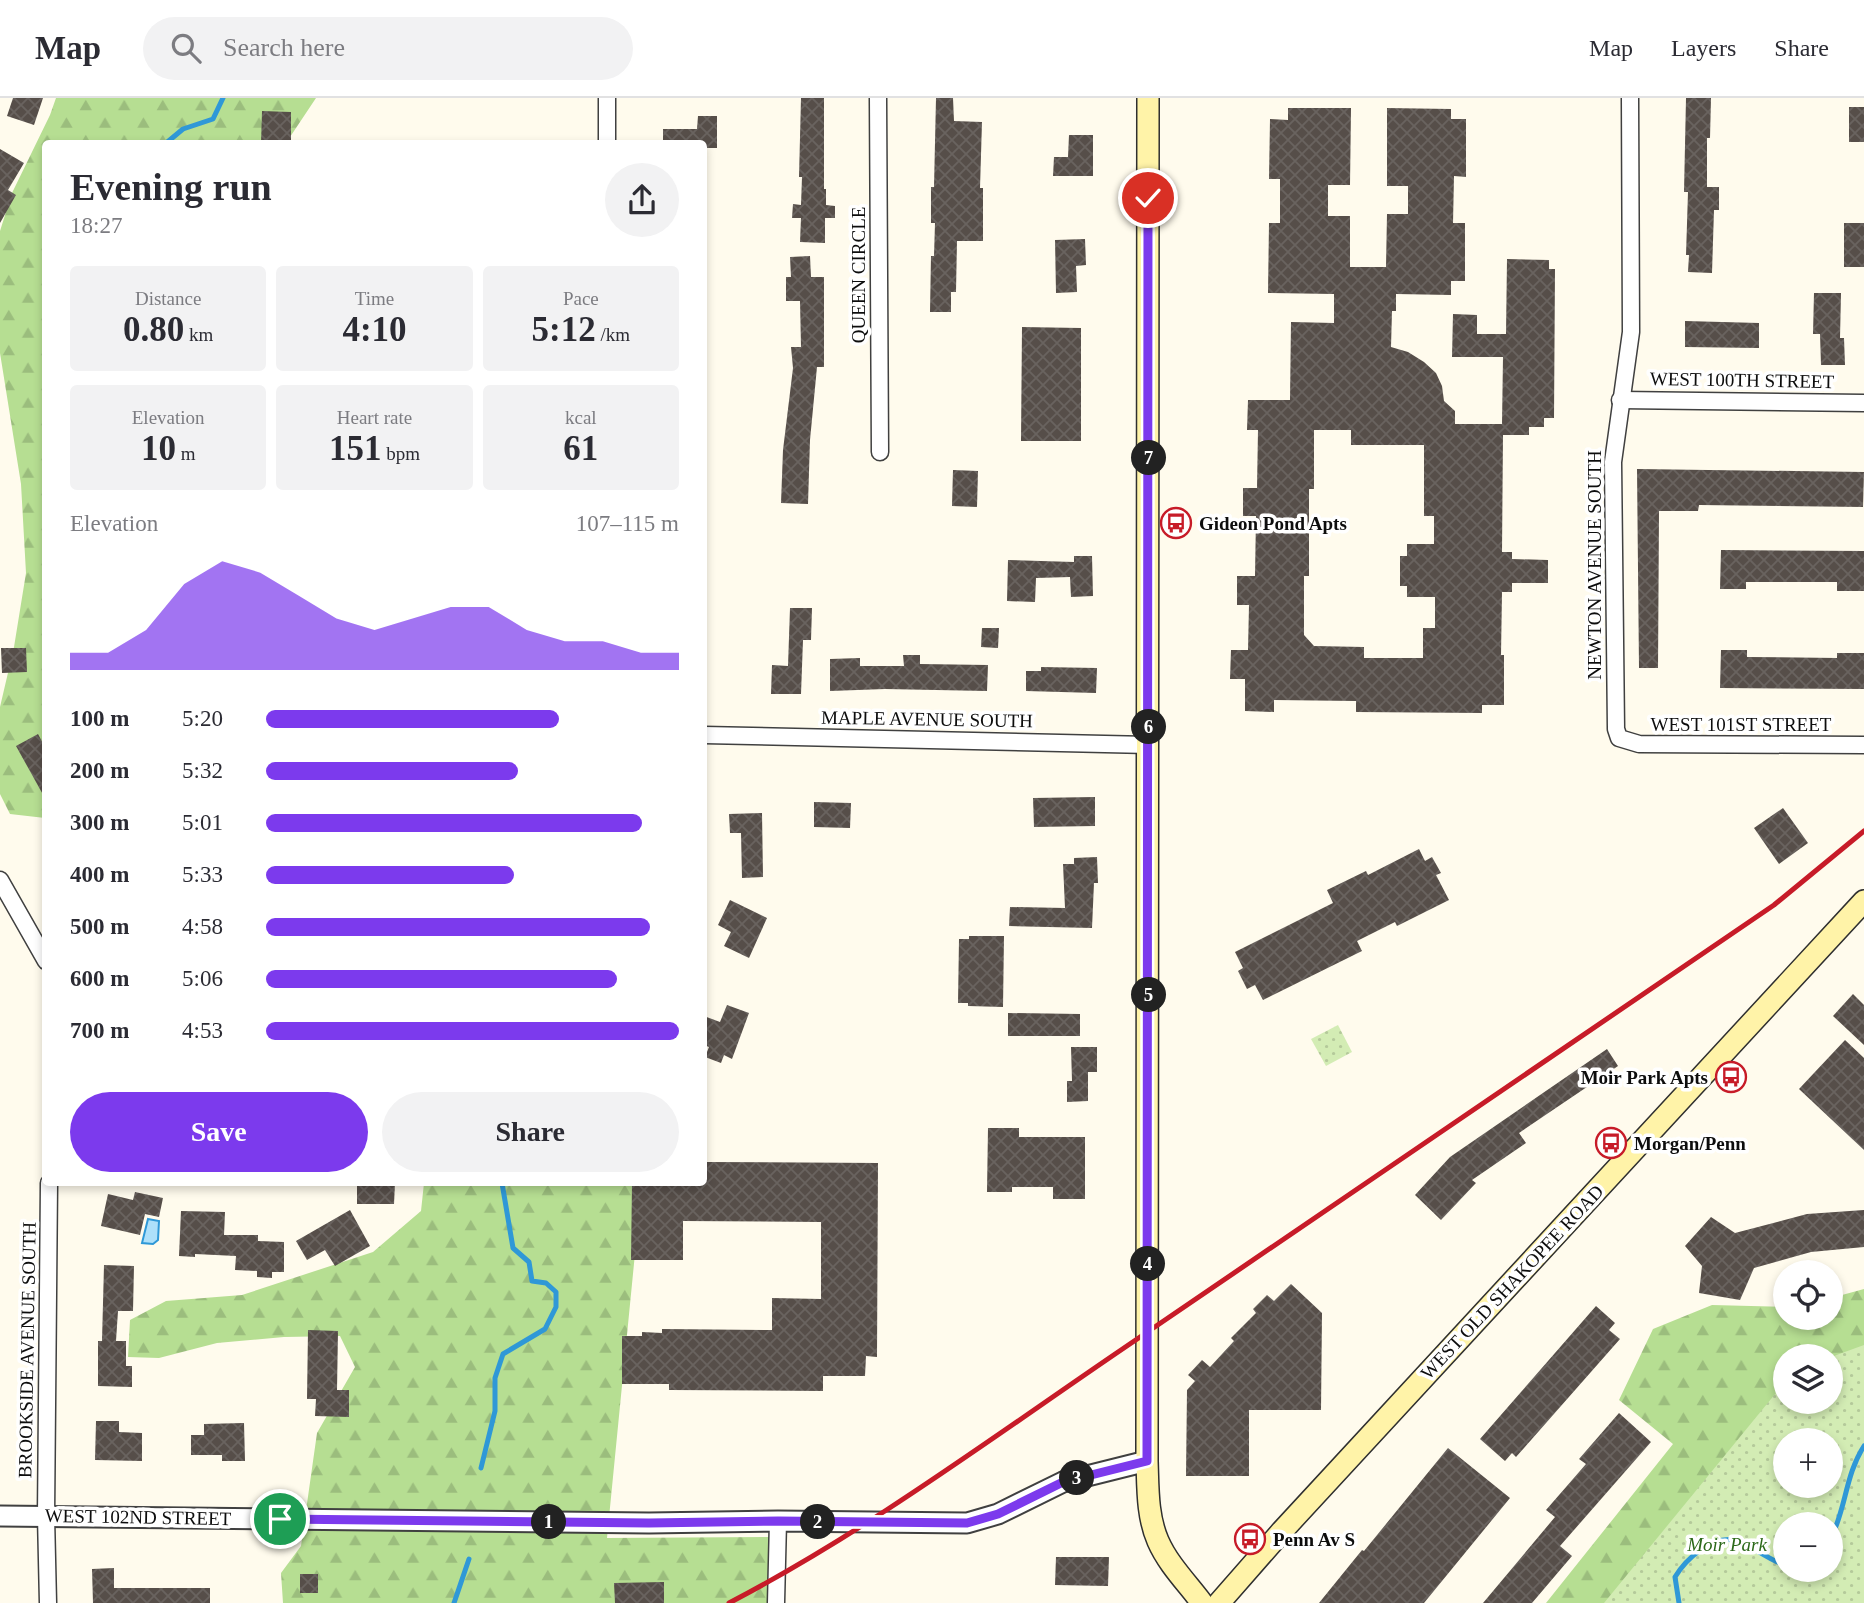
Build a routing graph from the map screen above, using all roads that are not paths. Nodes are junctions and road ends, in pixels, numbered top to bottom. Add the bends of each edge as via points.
1 (607, 98) edge
2 (878, 98) edge
3 (1148, 98) edge
4 (1630, 98) edge
5 (607, 140) edge
6 (1620, 400) junction
7 (1864, 403) edge
8 (880, 452) dead end
9 (707, 735) edge
10 (1619, 738) joint
11 (1149, 745) junction
12 (1864, 745) edge
13 (0, 880) edge
14 (1864, 901) edge
15 (42, 954) edge
16 (49, 1186) edge
17 (1147, 1461) junction
18 (0, 1516) edge
19 (46, 1517) junction
20 (778, 1521) junction
21 (48, 1603) edge
22 (776, 1603) edge
23 (1202, 1603) edge
24 (1219, 1603) edge

1 - 5 street
2 - 8 street, QUEEN CIRCLE
3 - 11 main road
4 - 6 street, NEWTON AVENUE SOUTH via 1631,332
6 - 7 street, WEST 100TH STREET
6 - 10 street, NEWTON AVENUE SOUTH via 1613,462 1615,717
9 - 11 street, MAPLE AVENUE SOUTH
10 - 12 street, WEST 101ST STREET via 1639,744
11 - 17 main road
13 - 15 street
14 - 24 main road, WEST OLD SHAKOPEE ROAD
16 - 19 street, BROOKSIDE AVENUE SOUTH
17 - 20 street, WEST 102ND STREET via 1063,1482 998,1514 967,1523
17 - 23 main road via 1149,1506 1158,1541
18 - 19 street, WEST 102ND STREET
19 - 20 street, WEST 102ND STREET
19 - 21 street, BROOKSIDE AVENUE SOUTH
20 - 22 street

